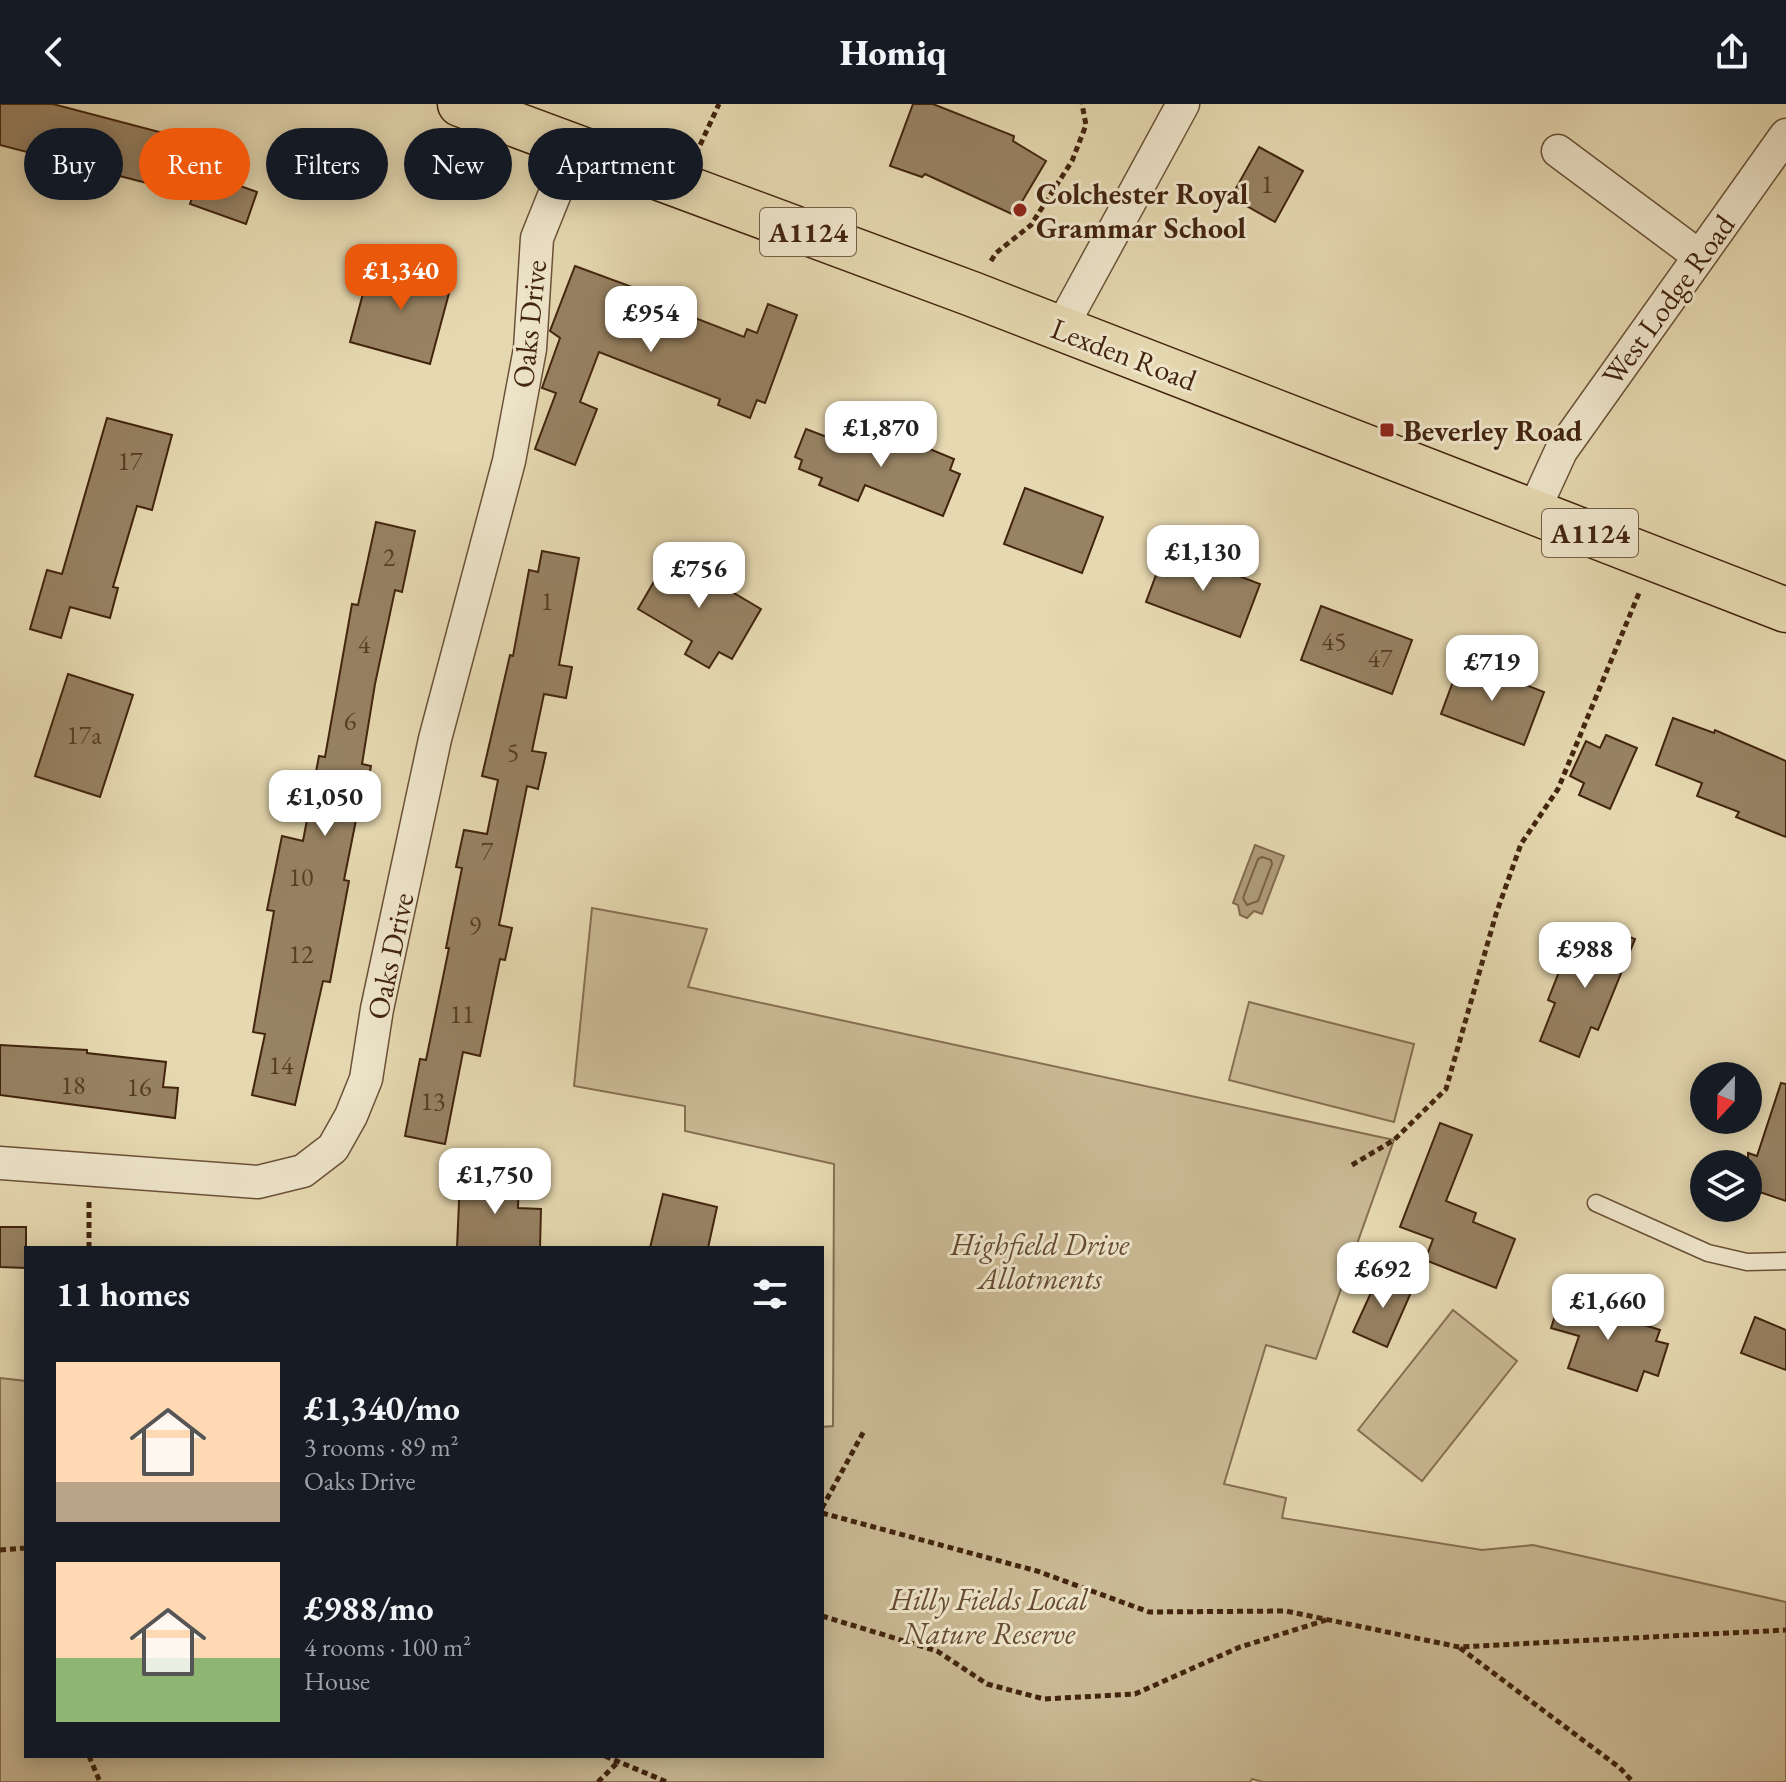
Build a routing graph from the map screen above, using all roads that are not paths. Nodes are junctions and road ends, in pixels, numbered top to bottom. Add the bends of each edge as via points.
1 (460, 104) edge
2 (1183, 104) edge
3 (528, 129) edge
4 (1786, 135) edge
5 (1558, 151) dead end
6 (703, 193) edge
7 (552, 200) edge
8 (1699, 256) junction
9 (1060, 330) junction
10 (1534, 510) junction
11 (1786, 610) edge
12 (0, 1163) edge
13 (1596, 1203) dead end
14 (1786, 1261) edge

1 - 3 main road, Lexden Road / A1124
2 - 9 street
4 - 8 street, West Lodge Road
5 - 8 street
6 - 9 main road, Lexden Road / A1124
7 - 12 street, Oaks Drive via 537,238 530,349 509,461 435,739 366,1079 333,1148 303,1171 258,1182
8 - 10 street, West Lodge Road via 1561,451
9 - 10 main road, Lexden Road / A1124
10 - 11 main road, Lexden Road / A1124
13 - 14 lane via 1708,1253 1747,1262

